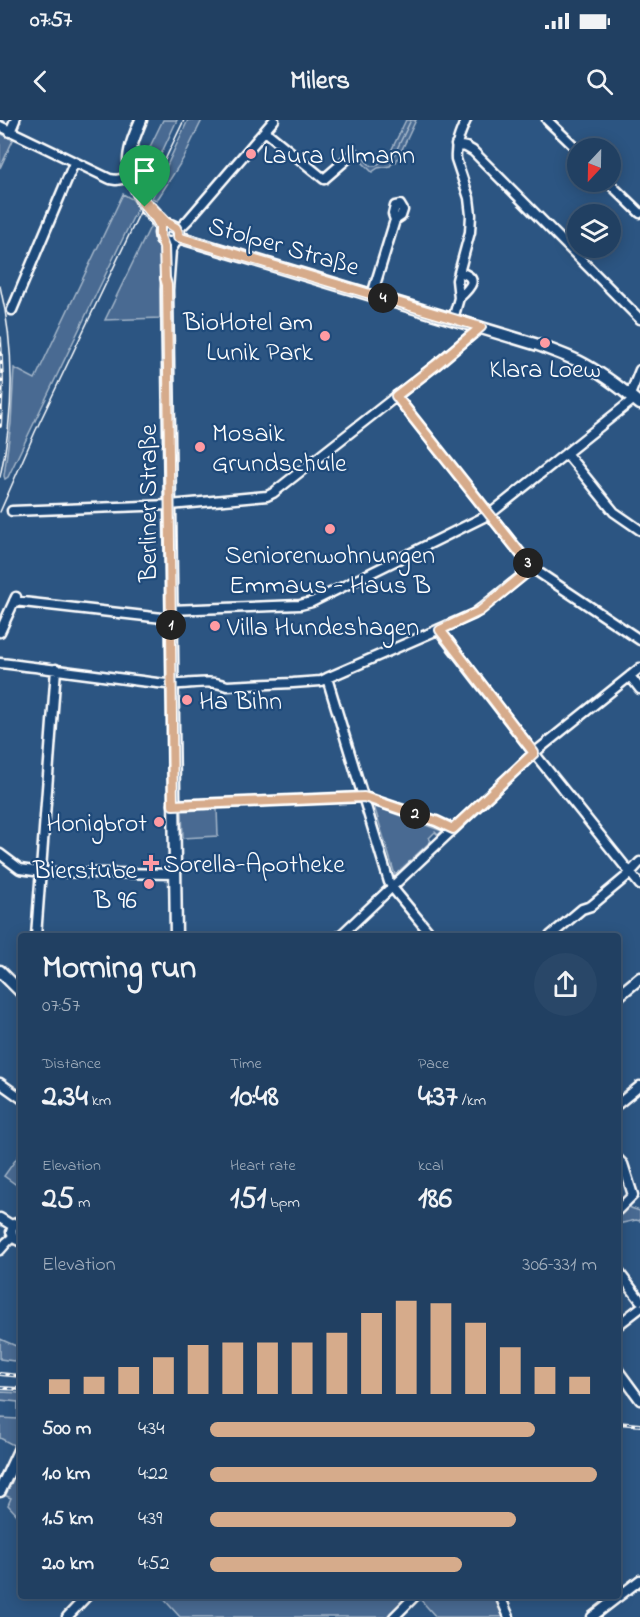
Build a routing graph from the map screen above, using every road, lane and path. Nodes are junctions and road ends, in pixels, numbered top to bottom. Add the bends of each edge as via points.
1 (15, 120) edge
2 (141, 120) edge
3 (274, 120) edge
4 (466, 120) edge
5 (547, 120) edge
6 (0, 126) edge
7 (265, 130) junction
8 (10, 132) junction
9 (567, 139) edge
10 (456, 145) junction
11 (354, 153) dead end
12 (75, 163) junction
13 (131, 176) junction
14 (618, 192) edge
15 (640, 213) edge
16 (395, 220) dead end
17 (170, 234) junction
18 (459, 272) junction
19 (372, 295) junction
20 (459, 297) junction
21 (12, 310) dead end
22 (453, 319) junction
23 (640, 319) edge
24 (481, 327) junction
25 (640, 370) edge
26 (396, 396) junction
27 (635, 399) edge
28 (566, 453) junction
29 (170, 505) junction
30 (12, 511) dead end
31 (490, 514) junction
32 (640, 530) edge
33 (532, 568) junction
34 (171, 614) junction
35 (440, 630) junction
36 (0, 632) edge
37 (640, 640) edge
38 (0, 663) edge
39 (640, 668) edge
40 (56, 669) junction
41 (630, 676) junction
42 (327, 678) junction
43 (172, 684) junction
44 (640, 689) edge
45 (534, 753) junction
46 (364, 797) junction
47 (173, 805) junction
48 (453, 829) junction
49 (0, 854) edge
50 (640, 862) edge
51 (41, 872) junction
52 (630, 872) junction
53 (175, 874) junction
54 (640, 885) edge
55 (392, 886) junction
56 (36, 933) edge
57 (176, 933) edge
58 (343, 933) edge
59 (430, 933) edge
60 (554, 933) edge
61 (0, 971) edge
62 (640, 978) edge
63 (18, 989) edge
64 (621, 994) edge
65 (0, 1083) edge
66 (640, 1086) edge
67 (18, 1096) edge
68 (621, 1102) edge
69 (621, 1164) edge
70 (621, 1207) edge
71 (0, 1218) edge
72 (17, 1223) edge
73 (17, 1240) edge
74 (0, 1250) edge
75 (621, 1275) edge
76 (640, 1300) edge
77 (640, 1308) edge
78 (621, 1323) edge
79 (621, 1375) edge
80 (640, 1400) edge
81 (18, 1452) edge
82 (0, 1491) edge
83 (640, 1580) edge
84 (621, 1595) edge
85 (84, 1599) edge
86 (412, 1599) edge
87 (501, 1599) edge
88 (615, 1599) edge
89 (67, 1617) edge
90 (394, 1617) edge
91 (508, 1617) edge
92 (592, 1617) edge

1 - 8 street
2 - 13 main road via 134,140
3 - 7 street
4 - 10 street
5 - 9 street
6 - 8 street
7 - 11 street via 319,181
7 - 17 street via 188,220
8 - 12 street
10 - 18 street via 471,215
10 - 23 street via 473,151
12 - 13 street via 112,179
12 - 21 street
13 - 17 main road via 139,196
14 - 15 street
16 - 19 street
17 - 19 main road, Stolper Straße
17 - 29 main road, Berliner Straße
18 - 20 street
18 - 20 street via 469,275 472,282
19 - 22 main road, Stolper Straße
20 - 22 street
22 - 24 main road, Stolper Straße
24 - 26 street
24 - 27 main road, Stolper Straße via 570,357
25 - 27 street
26 - 29 street via 273,493
26 - 31 street
27 - 28 street
28 - 31 street
28 - 32 street via 614,512
29 - 30 street
29 - 34 main road, Berliner Straße
31 - 33 street
31 - 34 street via 306,604
33 - 35 street via 480,611
33 - 37 street
34 - 36 street via 15,599
34 - 43 main road, Berliner Straße
35 - 42 street
35 - 45 street
38 - 40 street
39 - 41 street
40 - 43 street
40 - 51 street
41 - 44 street
41 - 45 street
42 - 43 street via 227,686 211,682
42 - 46 street
43 - 47 main road, Berliner Straße
45 - 48 street
45 - 52 street
46 - 47 street
46 - 48 street
46 - 55 street
47 - 53 main road, Berliner Straße
48 - 55 street
49 - 51 street via 20,869
50 - 52 street
51 - 53 street
51 - 56 street
52 - 54 street
52 - 60 street
53 - 57 main road, Berliner Straße
55 - 58 street
55 - 59 street
61 - 63 main road
62 - 64 main road
65 - 67 street
66 - 68 street
69 - 70 street via 633,1195
71 - 72 street
72 - 73 street via 11,1232
73 - 74 street via 6,1242
75 - 76 street
77 - 78 street
79 - 80 street
81 - 82 main road
83 - 84 street
85 - 89 street
86 - 90 street
87 - 91 street
88 - 92 street

